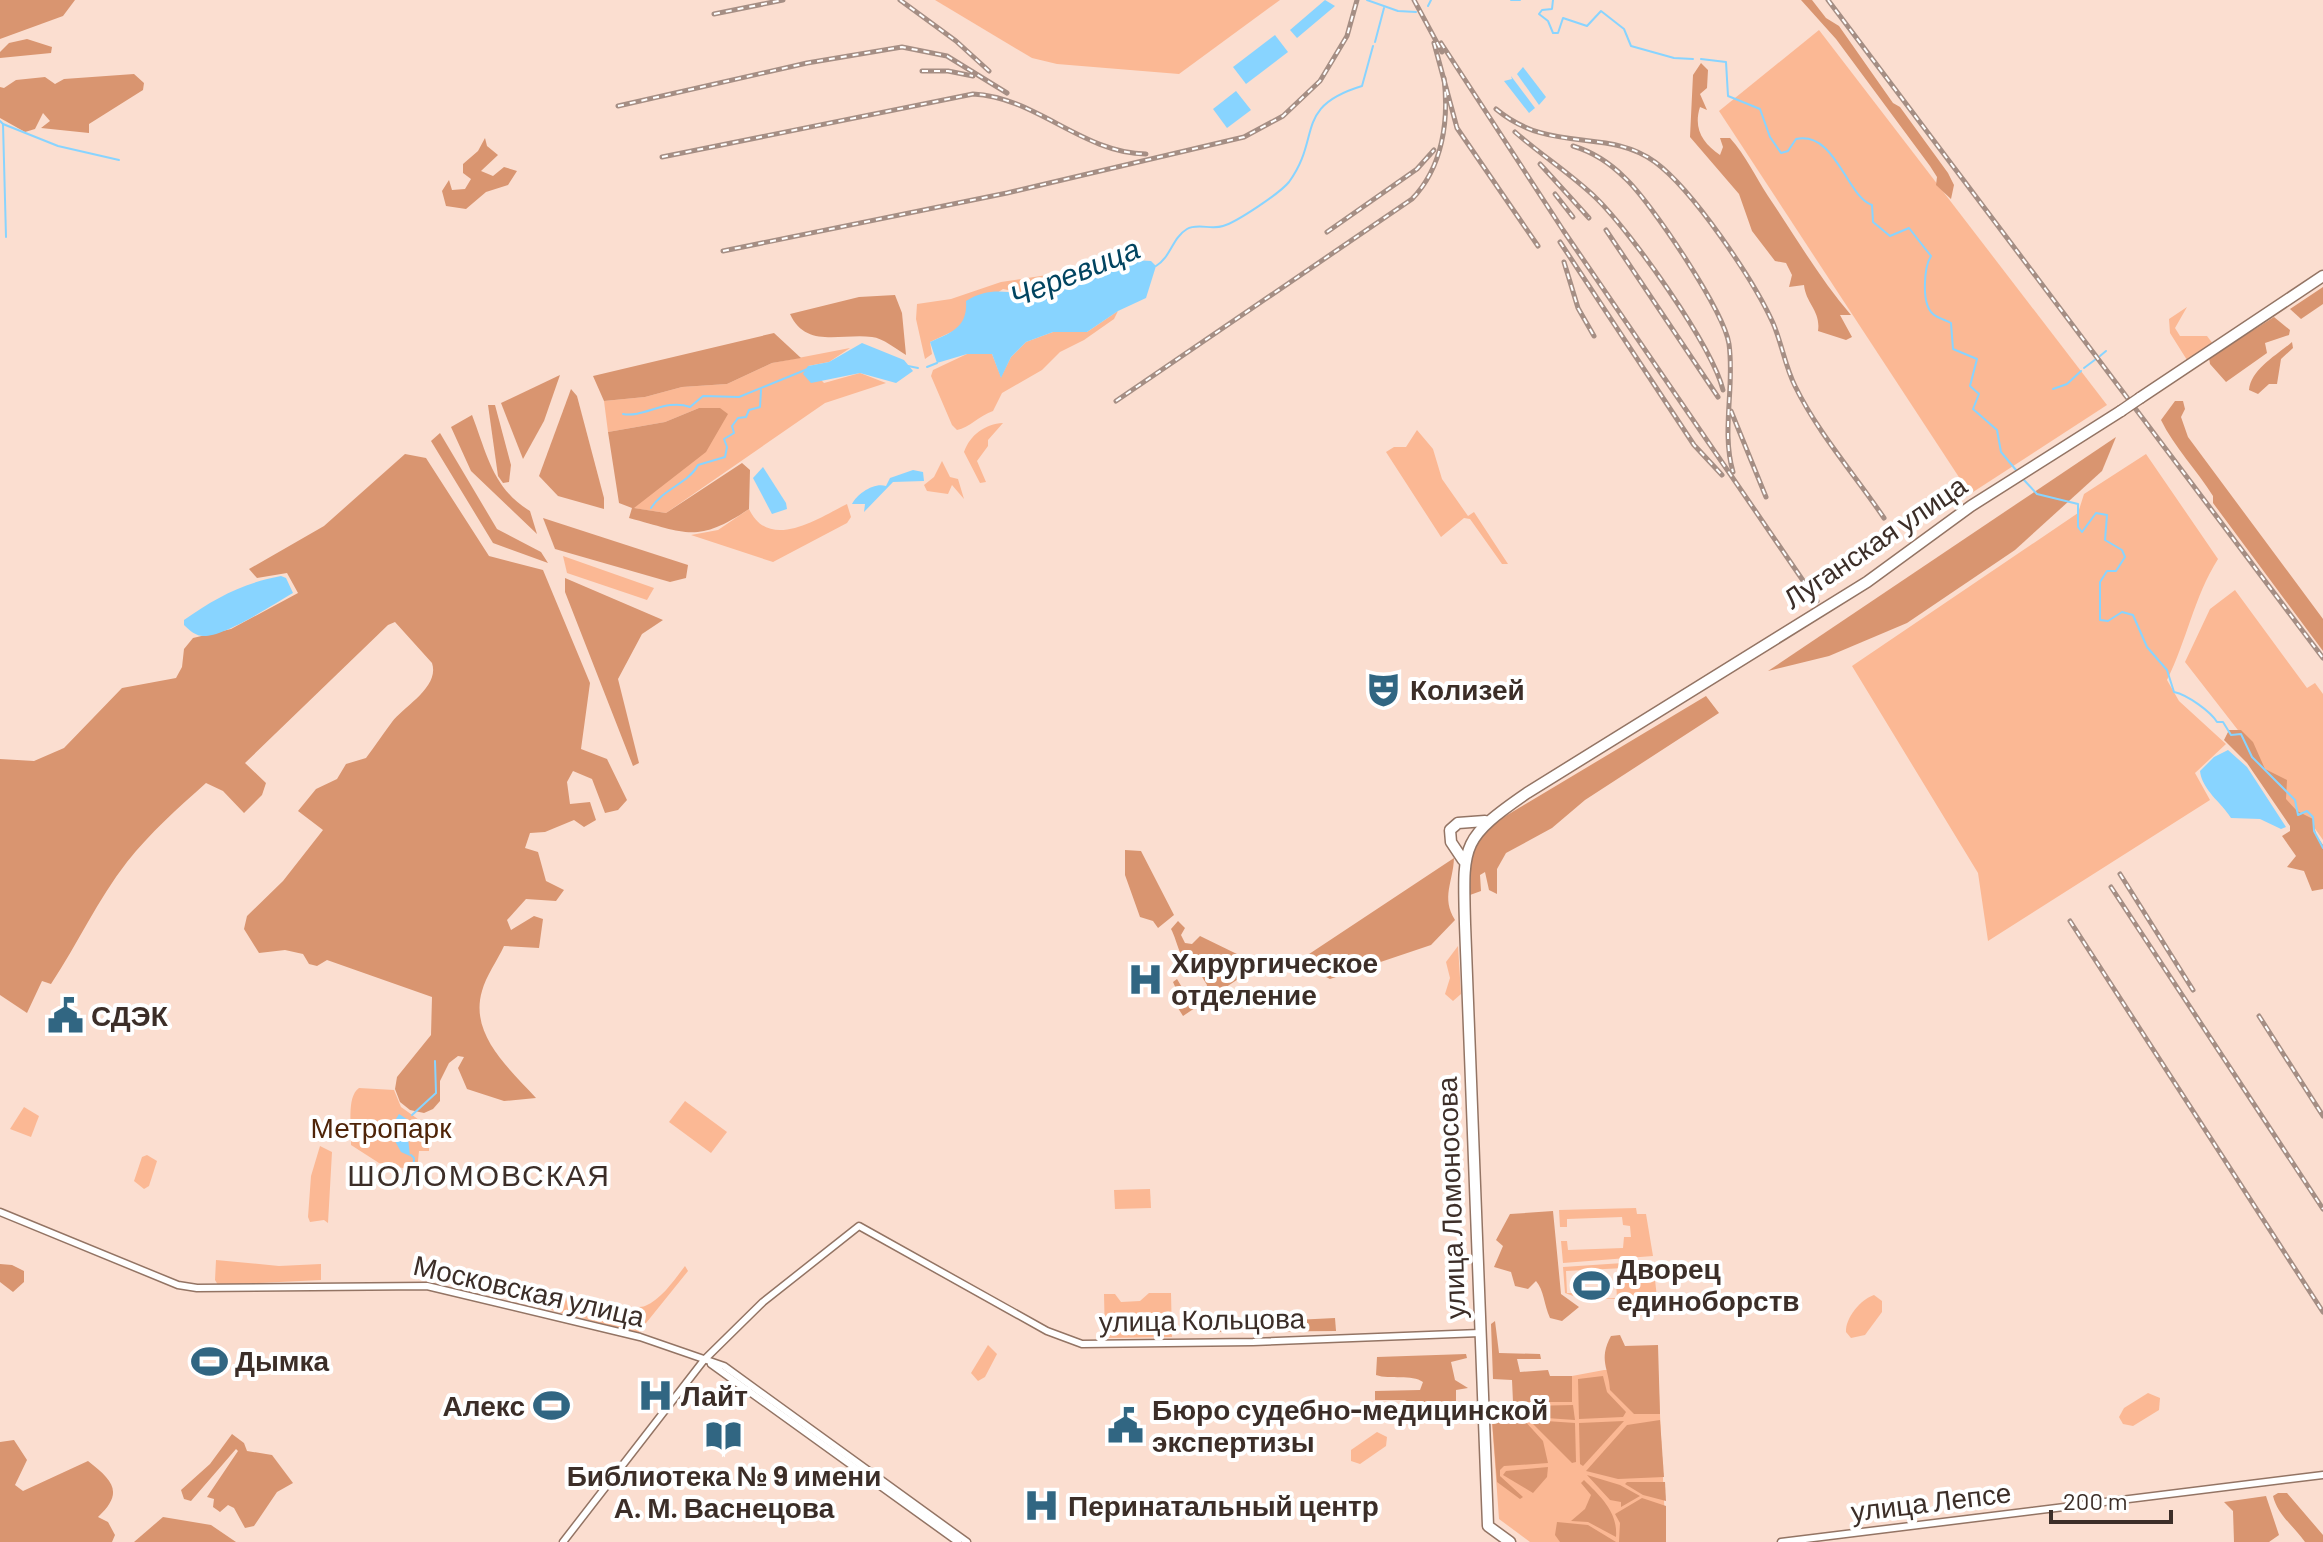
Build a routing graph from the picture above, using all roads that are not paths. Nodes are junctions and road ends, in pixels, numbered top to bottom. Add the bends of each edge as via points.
1 (2323, 276) edge
2 (1490, 818) junction
3 (1464, 823) junction
4 (1471, 841) junction
5 (1456, 847) junction
6 (1463, 861) junction
7 (0, 1212) edge
8 (1480, 1333) junction
9 (704, 1360) junction
10 (2323, 1475) edge
11 (563, 1542) edge
12 (958, 1542) edge
13 (967, 1542) edge
14 (1510, 1542) edge
15 (1781, 1542) edge

1 - 2 highway, Луганская улица, bridge via 1971,506 1867,582
2 - 3 highway
2 - 4 highway, Луганская улица
3 - 4 highway via 1473,832
3 - 5 highway via 1450,830
4 - 5 highway
4 - 6 highway, улица Ломоносова
5 - 6 highway
6 - 8 highway, улица Ломоносова
7 - 9 main road, Московская улица via 151,1277 197,1288 427,1286 606,1326
8 - 9 main road, улица Кольцова via 1082,1344 1047,1331 859,1226 763,1302
8 - 14 highway, улица Ломоносова via 1488,1526
9 - 11 main road
9 - 12 main road, Московская улица
9 - 13 main road, Московская улица via 740,1377
10 - 15 main road, улица Лепсе

